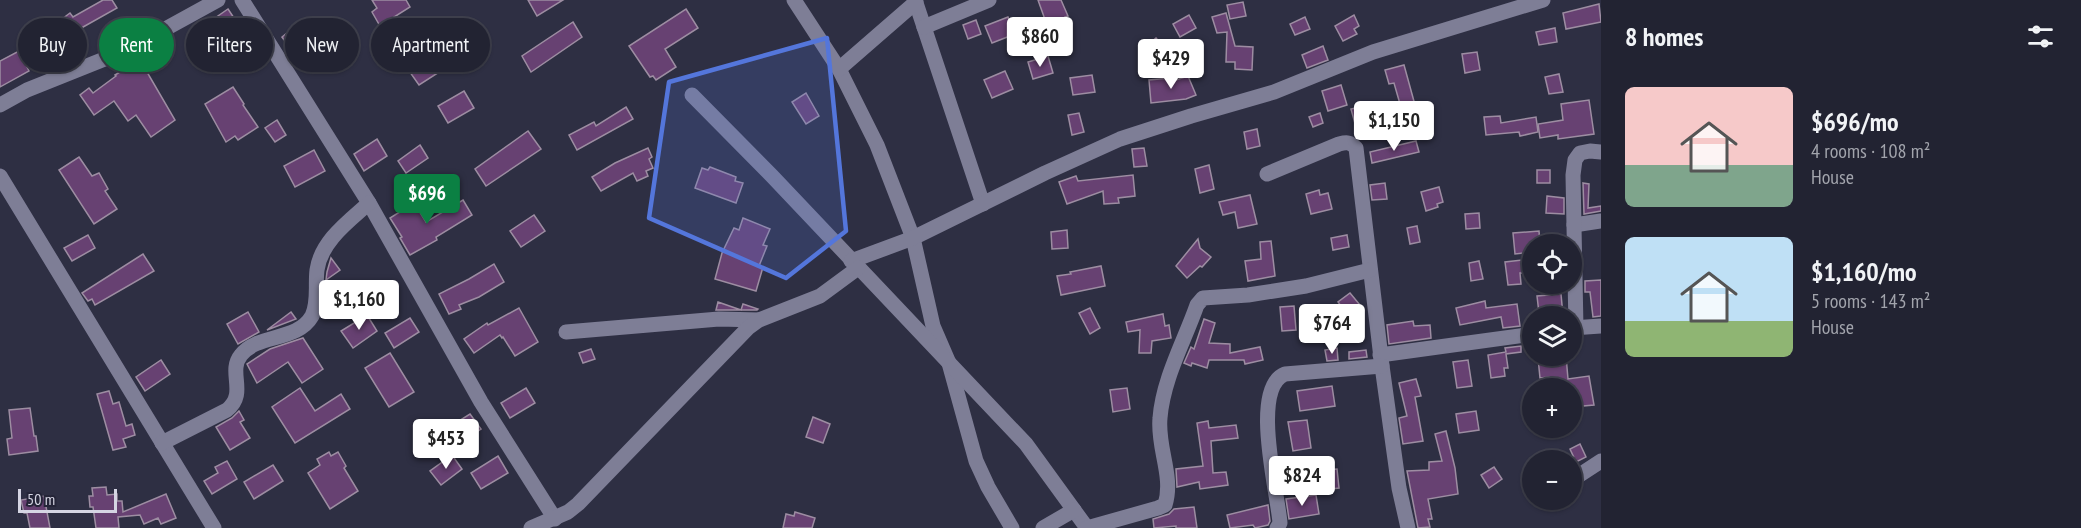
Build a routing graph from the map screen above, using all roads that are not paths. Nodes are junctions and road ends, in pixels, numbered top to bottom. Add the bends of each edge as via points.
1 (218, 0) edge
2 (242, 0) edge
3 (794, 0) edge
4 (989, 0) edge
5 (1543, 0) edge
6 (915, 1) edge
7 (924, 27) junction
8 (838, 69) junction
9 (692, 95) dead end
10 (0, 105) edge
11 (1601, 152) edge
12 (1267, 174) dead end
13 (0, 176) edge
14 (369, 203) junction
15 (983, 204) junction
16 (1601, 221) edge
17 (1574, 225) junction
18 (913, 238) junction
19 (855, 264) junction
20 (1370, 270) junction
21 (1574, 306) edge
22 (759, 320) junction
23 (1601, 326) edge
24 (1582, 327) edge
25 (566, 332) dead end
26 (1522, 336) edge
27 (1381, 360) junction
28 (949, 363) junction
29 (162, 443) junction
30 (1601, 461) edge
31 (1582, 473) edge
32 (1074, 510) junction
33 (555, 519) junction
34 (214, 528) edge
35 (531, 528) edge
36 (1012, 528) edge
37 (1042, 528) edge
38 (1087, 528) edge
39 (1277, 528) edge
40 (1408, 528) edge

1 - 10 street via 127,50 27,90
2 - 14 street
3 - 8 street
4 - 7 street
5 - 15 street via 1373,52 1274,92 1120,139
6 - 7 street
6 - 8 street
7 - 15 street
8 - 18 street via 877,145
9 - 19 street
11 - 17 street via 1580,153 1575,160
12 - 20 street via 1339,144 1352,143 1360,170
13 - 29 street
14 - 29 street via 332,237 322,253 312,316 289,334 261,342 241,354 234,404
14 - 33 street via 481,402
15 - 18 street
16 - 17 street
17 - 21 street
18 - 19 street
18 - 28 street via 933,326
19 - 22 street via 820,296
19 - 28 street
20 - 27 street
20 - 38 street via 1306,286 1203,298 1167,382 1161,406 1160,438 1169,487 1165,505
22 - 25 street via 719,319
22 - 33 street via 578,504
23 - 24 street
26 - 27 street
27 - 39 street via 1277,377 1269,403 1268,441 1279,509
27 - 40 street
28 - 32 street via 1026,444
28 - 36 street via 976,460
29 - 34 street
30 - 31 street
32 - 37 street
32 - 38 street
33 - 35 street

